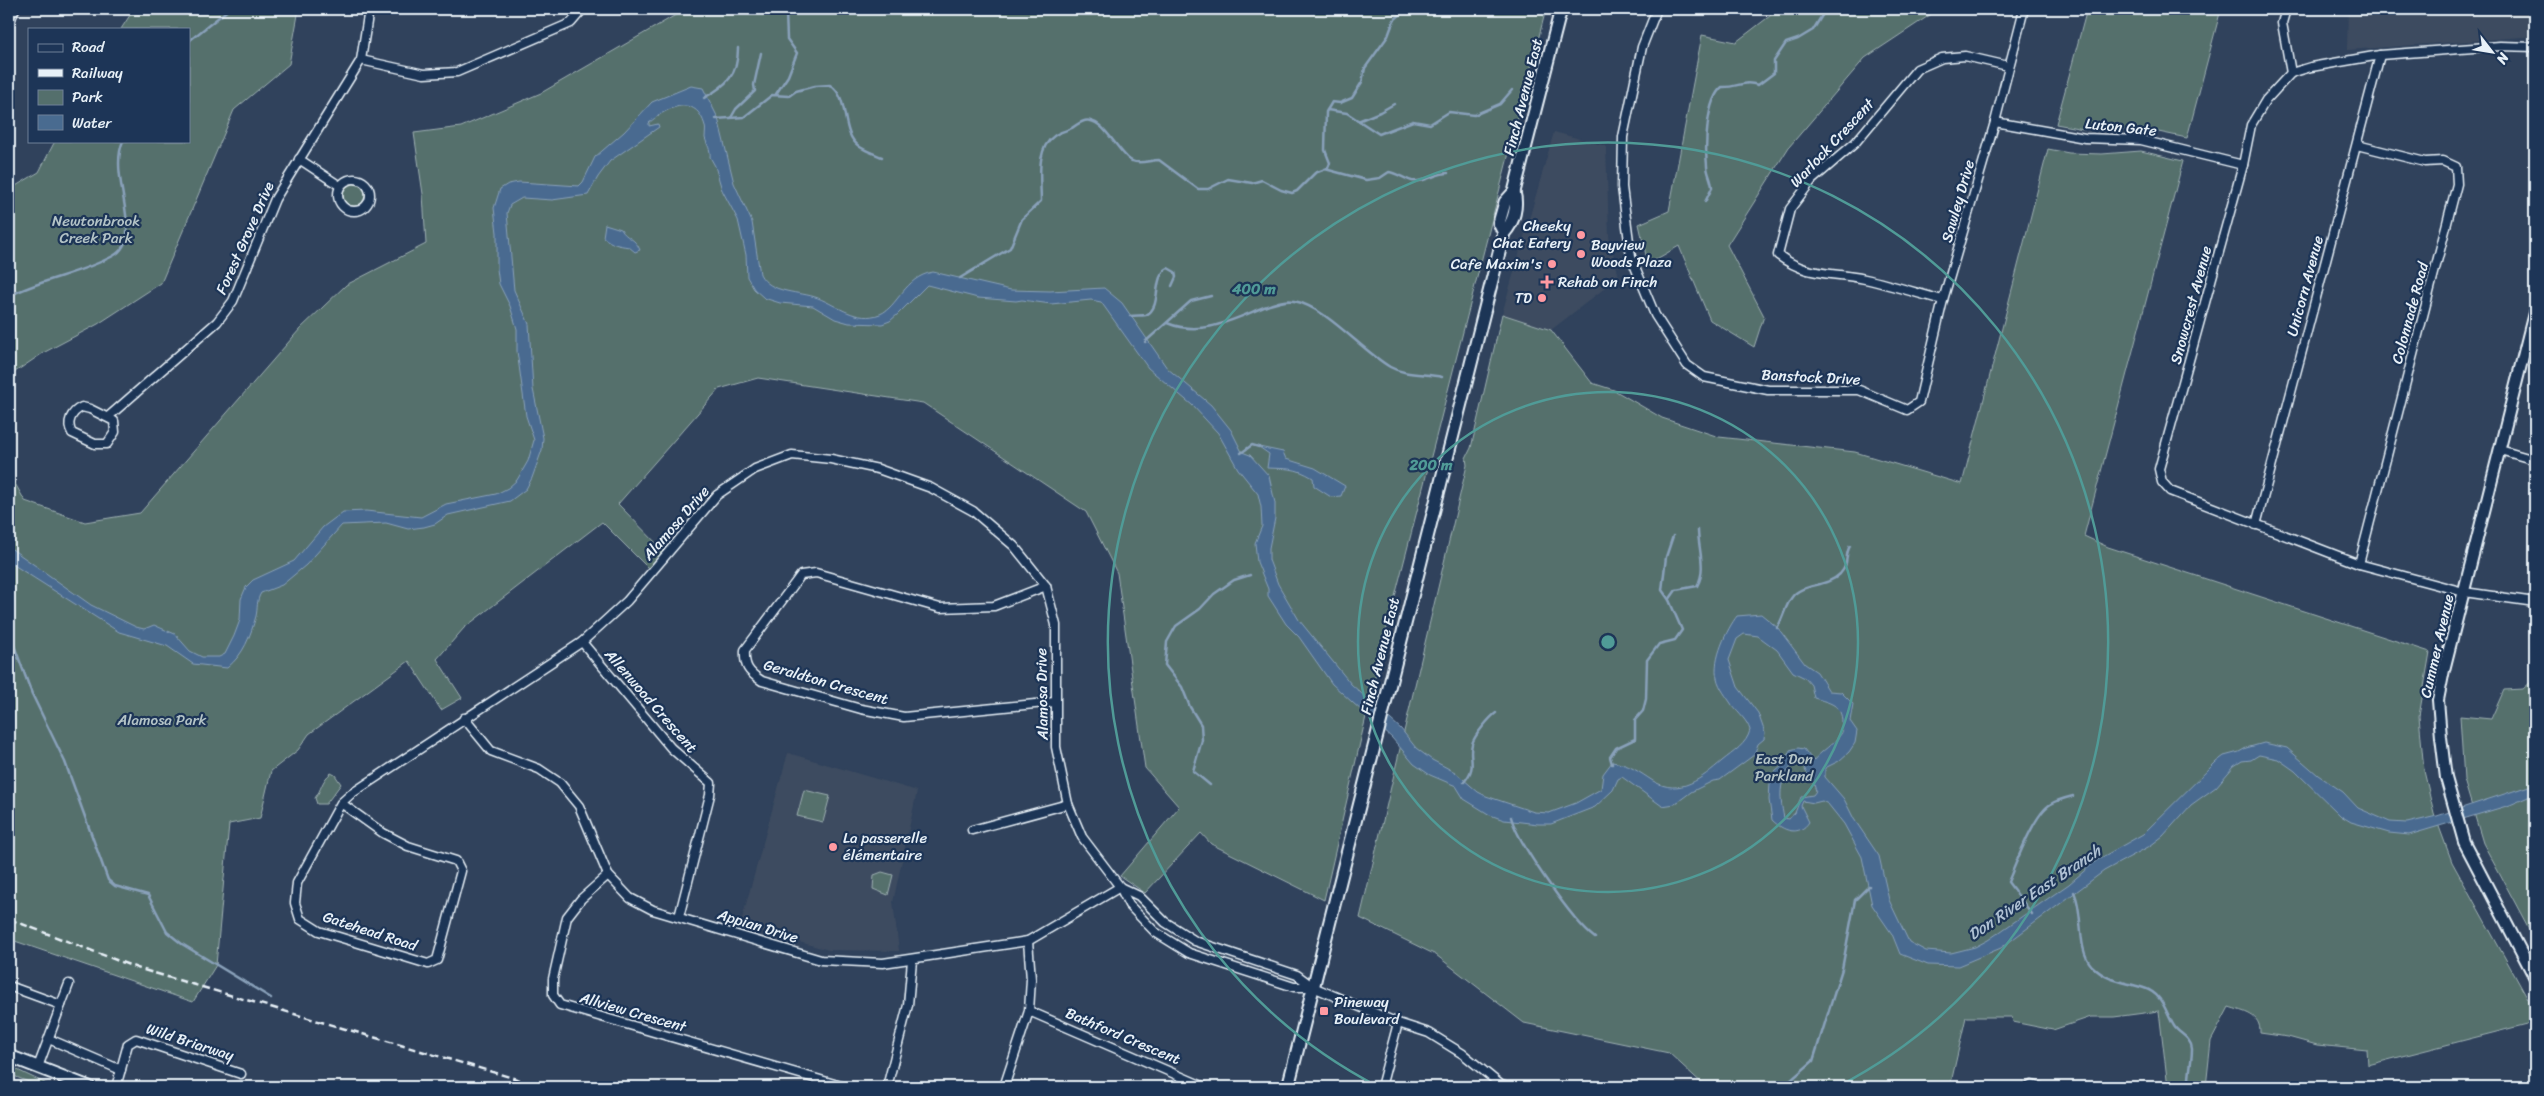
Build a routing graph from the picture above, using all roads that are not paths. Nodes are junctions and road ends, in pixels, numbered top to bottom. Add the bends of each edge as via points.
1 (16, 9) edge
2 (369, 9) edge
3 (583, 9) edge
4 (1561, 9) edge
5 (1657, 9) edge
6 (2024, 9) edge
7 (2286, 9) edge
8 (9, 24) edge
9 (2535, 47) edge
10 (2380, 55) junction
11 (361, 60) junction
12 (2008, 66) junction
13 (2291, 73) junction
14 (1995, 122) junction
15 (2358, 145) junction
16 (299, 159) junction
17 (2243, 165) junction
18 (340, 186) junction
19 (1943, 300) junction
20 (2535, 309) edge
21 (1919, 402) joint
22 (108, 417) junction
23 (2500, 450) junction
24 (2535, 460) edge
25 (2256, 525) junction
26 (2359, 564) junction
27 (1046, 586) junction
28 (2464, 592) junction
29 (2535, 602) edge
30 (582, 642) junction
31 (1055, 702) junction
32 (464, 718) junction
33 (341, 803) junction
34 (1068, 804) junction
35 (972, 830) dead end
36 (608, 874) junction
37 (1120, 887) junction
38 (679, 917) junction
39 (300, 919) joint
40 (1028, 941) junction
41 (912, 960) junction
42 (2535, 978) edge
43 (69, 984) dead end
44 (9, 986) edge
45 (1313, 987) junction
46 (62, 1005) junction
47 (1029, 1011) junction
48 (1398, 1023) junction
49 (49, 1039) junction
50 (9, 1056) edge
51 (38, 1067) junction
52 (121, 1070) junction
53 (241, 1074) dead end
54 (2535, 1085) edge
55 (1503, 1086) edge
56 (88, 1087) edge
57 (116, 1087) edge
58 (845, 1087) edge
59 (887, 1087) edge
60 (1004, 1087) edge
61 (1204, 1087) edge
62 (1288, 1087) edge
63 (1381, 1087) edge
64 (2028, 1087) edge
65 (2040, 1087) edge
66 (2530, 1087) edge

1 - 8 street
2 - 11 street, Forest Grove Drive
3 - 11 street via 571,22 457,72 424,74
4 - 45 main road, Finch Avenue East via 1514,192 1505,202 1499,223 1504,233
5 - 21 street, Banstock Drive via 1642,47 1623,136 1622,187 1631,257 1655,315 1686,365 1704,377 1768,390 1859,390 1907,410
6 - 12 street, Sawley Drive
7 - 13 street via 2282,22
9 - 10 street via 2500,46
10 - 13 street
10 - 15 street, Unicorn Avenue
11 - 16 street, Forest Grove Drive
12 - 14 street, Sawley Drive
12 - 19 street, Warlock Crescent via 1965,56 1942,58 1916,69 1855,143 1812,180 1790,209 1782,235 1778,255 1792,265 1821,274 1863,278
13 - 17 street, Snowcrest Avenue via 2266,100 2251,125
14 - 17 street, Luton Gate via 2085,138 2141,140
14 - 19 street, Sawley Drive
15 - 25 street, Unicorn Avenue
15 - 26 street, Colonnade Road via 2424,162 2443,161 2456,167 2457,184
16 - 18 street
16 - 22 street, Forest Grove Drive via 275,199 233,301 217,322
17 - 25 street, Snowcrest Avenue via 2159,469 2162,482 2170,491
18 - 18 street via 338,197 342,206 352,211 366,204 370,194 363,181 353,178
19 - 21 street, Sawley Drive
20 - 23 street, Cummer Avenue
22 - 22 street via 82,407 73,414 70,429 76,436 104,445 110,441 116,428
23 - 24 street
23 - 28 street, Cummer Avenue
25 - 26 street, Snowcrest Avenue
26 - 28 street, Snowcrest Avenue
27 - 30 street, Alamosa Drive via 1014,546 973,512 931,488 869,467 831,458 792,455 755,469 717,495 627,601
27 - 31 street, Alamosa Drive via 1056,625
27 - 31 street, Geraldton Crescent via 994,606 940,608 816,573 801,575 746,650 744,664 750,674 762,681 861,709 904,717
28 - 29 street, Snowcrest Avenue
28 - 42 street, Cummer Avenue via 2438,700 2446,778 2470,856
30 - 32 street, Alamosa Drive
30 - 38 street, Allenwood Crescent via 670,748 711,783
31 - 34 street, Alamosa Drive via 1056,747
32 - 33 street, Alamosa Drive
32 - 36 street, Appian Drive via 491,751 539,769 560,783 579,806
33 - 39 street, Alamosa Drive via 297,883 295,903
33 - 39 street, Gatehead Road via 383,833 408,846 456,861 461,871 437,960 428,964 318,931
34 - 35 street
34 - 37 street, Alamosa Drive via 1082,837
36 - 38 street, Appian Drive via 630,898 653,910
36 - 58 street, Allview Crescent via 580,899 567,917 553,979 553,995 560,1005
37 - 40 street, Appian Drive
37 - 45 street, Alamosa Drive via 1140,896 1165,922 1195,941 1297,975
37 - 45 street, Alamosa Drive via 1129,905 1155,932 1189,953 1294,988
38 - 41 street, Appian Drive via 821,960 883,963
40 - 41 street, Appian Drive
40 - 47 street
41 - 59 street via 908,1005
43 - 46 street
44 - 46 street
45 - 48 street
45 - 62 main road, Finch Avenue East
46 - 49 street
47 - 60 street
47 - 61 street, Bathford Crescent
48 - 55 street via 1429,1033 1463,1054
48 - 63 street
49 - 51 street
49 - 52 street
50 - 51 main road
51 - 56 main road
52 - 53 street, Wild Briarway via 128,1044 137,1038
52 - 57 street, Wild Briarway
54 - 66 street
64 - 65 street

